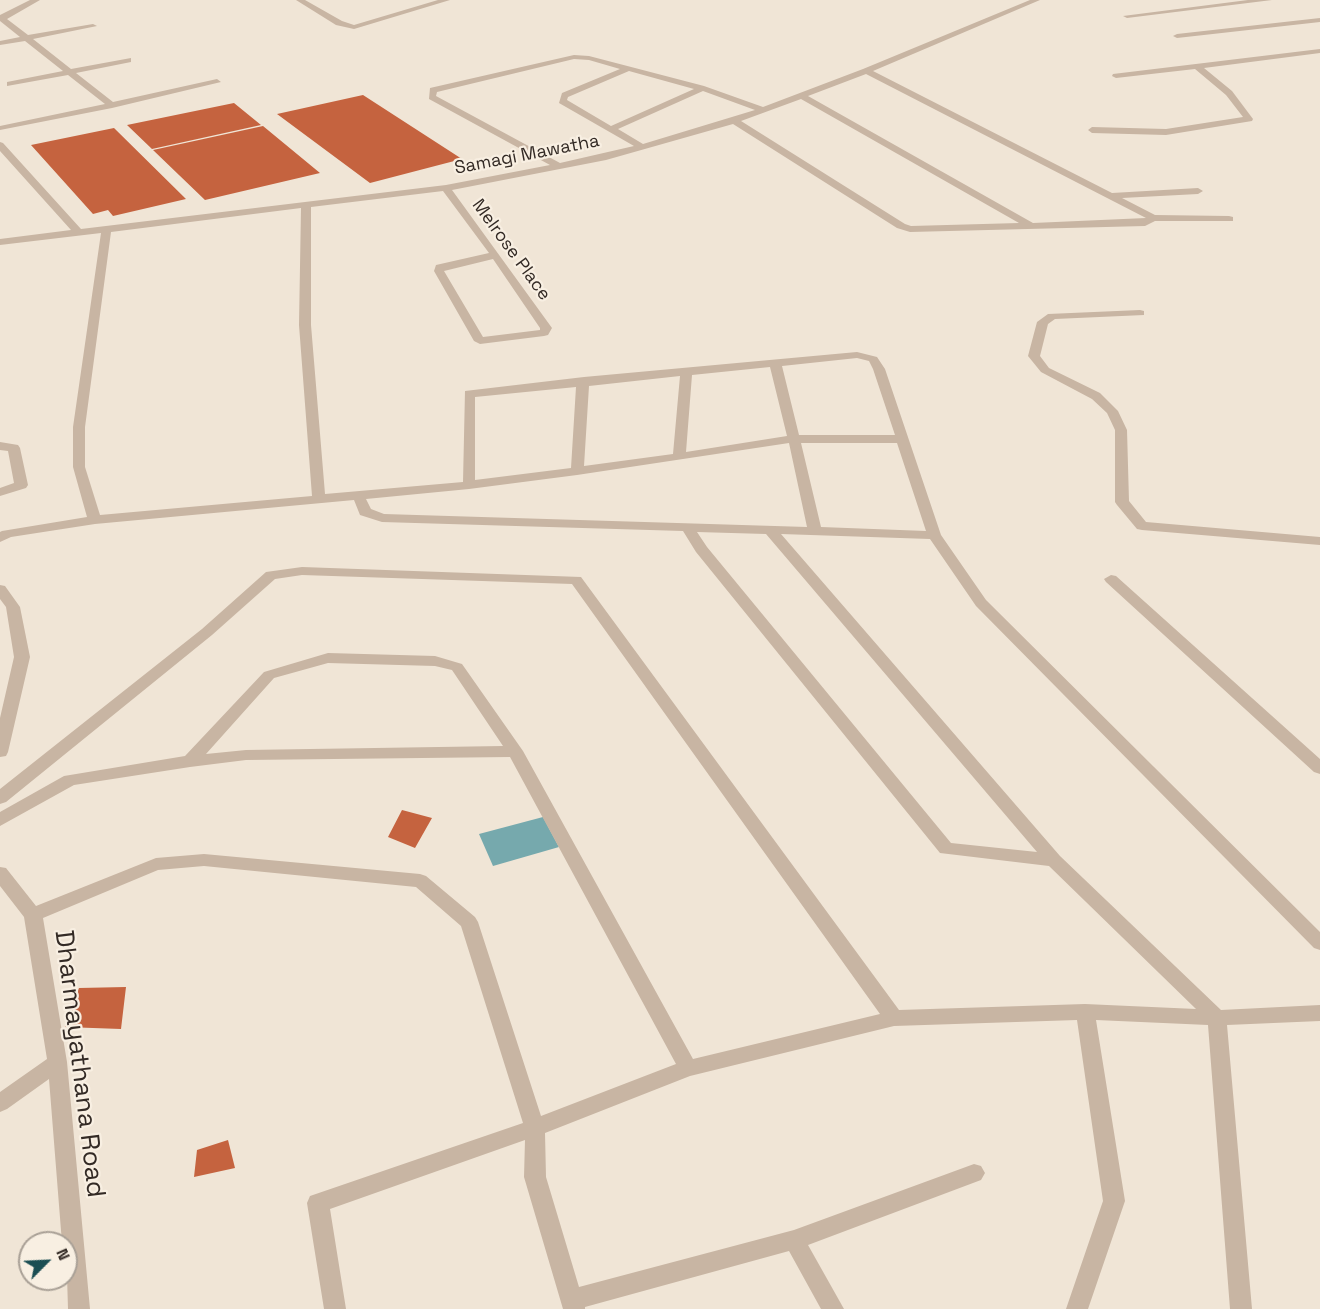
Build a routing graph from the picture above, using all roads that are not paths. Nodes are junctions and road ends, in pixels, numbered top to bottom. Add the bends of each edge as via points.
1 (36, 0) edge
2 (300, 0) edge
3 (446, 0) edge
4 (1036, 0) edge
5 (1268, 0) edge
6 (1127, 16) dead end
7 (1, 17) edge
8 (1320, 20) edge
9 (93, 26) dead end
10 (1177, 36) dead end
11 (27, 38) junction
12 (0, 43) edge
13 (1320, 51) edge
14 (128, 60) dead end
15 (1198, 67) junction
16 (627, 69) junction
17 (866, 71) junction
18 (69, 72) junction
19 (1116, 76) dead end
20 (217, 82) dead end
21 (10, 84) dead end
22 (701, 88) junction
23 (802, 96) junction
24 (112, 105) junction
25 (764, 110) junction
26 (734, 121) junction
27 (3, 128) dead end
28 (611, 129) junction
29 (1092, 130) dead end
30 (0, 145) edge
31 (642, 147) junction
32 (560, 166) junction
33 (446, 188) junction
34 (1198, 191) dead end
35 (1110, 196) junction
36 (306, 206) junction
37 (1152, 218) junction
38 (1229, 219) dead end
39 (1032, 226) junction
40 (106, 231) junction
41 (78, 232) junction
42 (0, 242) edge
43 (496, 255) junction
44 (1140, 313) dead end
45 (775, 363) junction
46 (686, 372) junction
47 (584, 381) junction
48 (793, 439) junction
49 (902, 439) junction
50 (0, 446) edge
51 (678, 457) junction
52 (577, 471) junction
53 (469, 485) junction
54 (0, 492) edge
55 (319, 497) junction
56 (359, 497) junction
57 (95, 520) junction
58 (687, 526) junction
59 (770, 530) junction
60 (815, 532) junction
61 (934, 536) junction
62 (0, 538) edge
63 (1320, 541) edge
64 (1111, 579) dead end
65 (0, 589) edge
66 (7, 609) edge
67 (515, 751) junction
68 (0, 752) edge
69 (190, 761) junction
70 (1320, 768) edge
71 (0, 798) edge
72 (0, 820) edge
73 (1054, 860) junction
74 (0, 873) edge
75 (33, 915) junction
76 (1320, 943) edge
77 (1085, 1012) junction
78 (1320, 1013) edge
79 (894, 1018) junction
80 (1217, 1018) junction
81 (57, 1062) junction
82 (688, 1068) junction
83 (0, 1103) edge
84 (535, 1128) junction
85 (974, 1173) dead end
86 (794, 1240) junction
87 (572, 1304) edge
88 (79, 1309) edge
89 (335, 1309) edge
90 (833, 1309) edge
91 (1077, 1309) edge
92 (1241, 1309) edge

1 - 7 street
2 - 3 street via 339,23 354,27
4 - 17 street, Samagi Mawatha
5 - 6 street
7 - 11 street
8 - 10 street
9 - 11 street
11 - 12 street
11 - 18 street
13 - 15 street
14 - 18 street
15 - 19 street
15 - 29 street via 1229,93 1249,119 1166,132
16 - 22 street
16 - 28 street via 565,95 562,101
16 - 32 street via 574,57 434,90 432,97
17 - 23 street, Samagi Mawatha
17 - 35 street
18 - 21 street
18 - 24 street
20 - 24 street
22 - 25 street
22 - 28 street
23 - 25 street, Samagi Mawatha
23 - 39 street
24 - 27 street
25 - 26 street, Samagi Mawatha
26 - 31 street, Samagi Mawatha
26 - 39 street via 901,226 927,230
28 - 31 street
30 - 41 street
31 - 32 street, Samagi Mawatha
32 - 33 street, Samagi Mawatha
33 - 36 street, Samagi Mawatha
33 - 43 street, Melrose Place
34 - 35 street
35 - 37 street
36 - 40 street, Samagi Mawatha
36 - 55 street via 305,325
37 - 38 street
37 - 39 street via 1145,223
40 - 41 street, Samagi Mawatha
40 - 57 street via 79,427 79,467
41 - 42 street, Samagi Mawatha
43 - 43 street, Melrose Place via 440,267 439,272 480,341 544,333 546,328
44 - 63 street via 1052,316 1043,322 1034,356 1045,370 1096,396 1112,411 1121,430 1122,502 1142,526
45 - 46 street
45 - 48 street
45 - 49 street via 857,355 873,360
46 - 47 street
46 - 51 street
47 - 52 street
47 - 53 street via 469,394
48 - 49 street
48 - 51 street
48 - 60 street
49 - 61 street
50 - 54 street via 14,448 21,485
51 - 52 street
52 - 53 street
53 - 56 street
55 - 56 street
55 - 57 street
56 - 58 street via 365,512 382,518
57 - 62 street
58 - 59 street
58 - 73 street via 701,549 946,849
59 - 60 street
59 - 73 street
60 - 61 street
61 - 76 street via 981,603
64 - 70 street
65 - 66 street
66 - 68 street via 21,657
67 - 69 street via 246,755
67 - 69 street via 457,667 435,661 328,658 269,675
67 - 82 street
69 - 72 street via 70,780
71 - 79 street via 207,632 271,575 302,571 576,580
73 - 80 street
74 - 75 street, Dharmayathana Road
75 - 81 street, Dharmayathana Road
75 - 84 street via 156,864 204,860 420,881 469,922
77 - 79 street
77 - 80 street
77 - 91 street via 1114,1201
78 - 80 street
79 - 82 street
80 - 92 street
81 - 83 street
81 - 88 street, Dharmayathana Road
82 - 84 street
84 - 87 street via 535,1177
84 - 89 street via 318,1203
85 - 86 street
86 - 87 street
86 - 90 street

